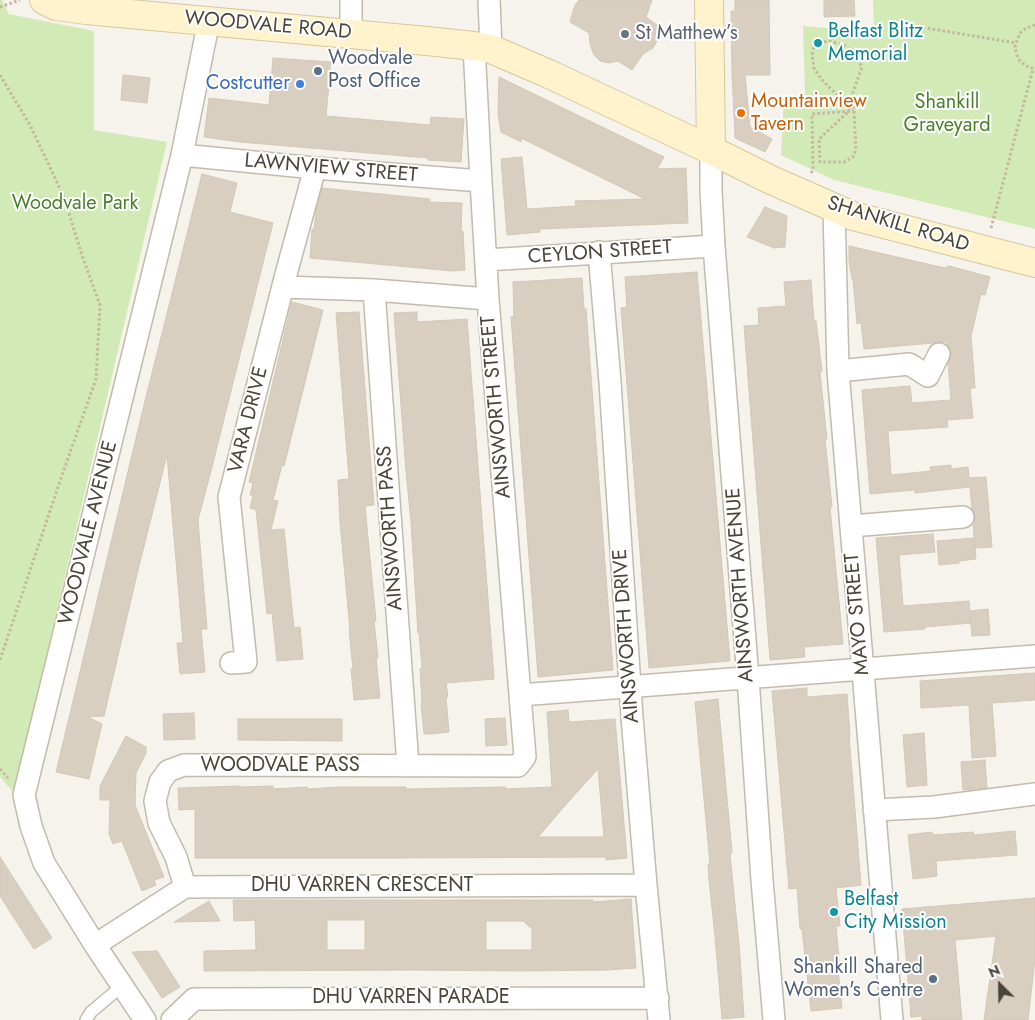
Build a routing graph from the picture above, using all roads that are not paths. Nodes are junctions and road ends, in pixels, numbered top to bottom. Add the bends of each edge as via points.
1 (44, 0) edge
2 (351, 0) edge
3 (489, 0) edge
4 (709, 0) edge
5 (209, 20) junction
6 (351, 33) junction
7 (482, 48) junction
8 (711, 150) junction
9 (182, 155) junction
10 (315, 168) junction
11 (481, 181) junction
12 (834, 208) junction
13 (714, 246) junction
14 (600, 252) junction
15 (486, 260) junction
16 (1035, 264) edge
17 (283, 287) junction
18 (374, 290) junction
19 (488, 299) junction
20 (939, 354) dead end
21 (838, 371) junction
22 (963, 517) dead end
23 (851, 526) junction
24 (1035, 656) edge
25 (231, 663) dead end
26 (863, 669) junction
27 (748, 678) junction
28 (630, 686) junction
29 (520, 695) junction
30 (407, 766) junction
31 (518, 766) joint
32 (1035, 794) edge
33 (874, 810) junction
34 (646, 885) junction
35 (185, 887) junction
36 (95, 945) junction
37 (122, 986) junction
38 (658, 998) junction
39 (86, 1020) edge
40 (145, 1020) edge
41 (172, 1020) edge
42 (659, 1020) edge
43 (774, 1020) edge
44 (892, 1020) edge

1 - 5 main road, WOODVALE ROAD via 56,6 86,10
2 - 6 street
3 - 7 street, AINSWORTH STREET
4 - 8 main road
5 - 6 main road, WOODVALE ROAD
5 - 9 street, WOODVALE AVENUE
6 - 7 main road, WOODVALE ROAD
7 - 8 main road, WOODVALE ROAD via 550,74
7 - 11 street, AINSWORTH STREET
8 - 12 main road, SHANKILL ROAD
8 - 13 street, AINSWORTH AVENUE
9 - 10 street, LAWNVIEW STREET
9 - 36 street, WOODVALE AVENUE via 24,795 44,863
10 - 11 street, LAWNVIEW STREET
10 - 17 street, VARA DRIVE
11 - 15 street, AINSWORTH STREET
12 - 16 main road, SHANKILL ROAD via 853,216
12 - 21 street, MAYO STREET
13 - 14 street, CEYLON STREET
13 - 27 street, AINSWORTH AVENUE
14 - 15 street, CEYLON STREET
14 - 28 street, AINSWORTH DRIVE
15 - 19 street, AINSWORTH STREET
17 - 18 street
17 - 25 street, VARA DRIVE via 229,497 246,662
18 - 19 street
18 - 30 street, AINSWORTH PASS
19 - 29 street, AINSWORTH STREET
20 - 21 street via 928,376 908,364
21 - 23 street, MAYO STREET
22 - 23 street
23 - 26 street, MAYO STREET
24 - 26 street
26 - 27 street
26 - 33 street, MAYO STREET
27 - 28 street
27 - 43 street, AINSWORTH AVENUE
28 - 29 street
28 - 34 street, AINSWORTH DRIVE
29 - 31 street, AINSWORTH STREET via 525,756
30 - 31 street, WOODVALE PASS
30 - 35 street, WOODVALE PASS via 184,765 168,771 160,782 155,801 159,823 176,857
32 - 33 street via 934,807
33 - 44 street, MAYO STREET
34 - 35 street, DHU VARREN CRESCENT
34 - 38 street, AINSWORTH DRIVE
35 - 36 street
36 - 37 street, WOODVALE AVENUE
37 - 39 lane
37 - 40 street, WOODVALE AVENUE
38 - 41 street, DHU VARREN PARADE via 194,999
38 - 42 street, AINSWORTH DRIVE

